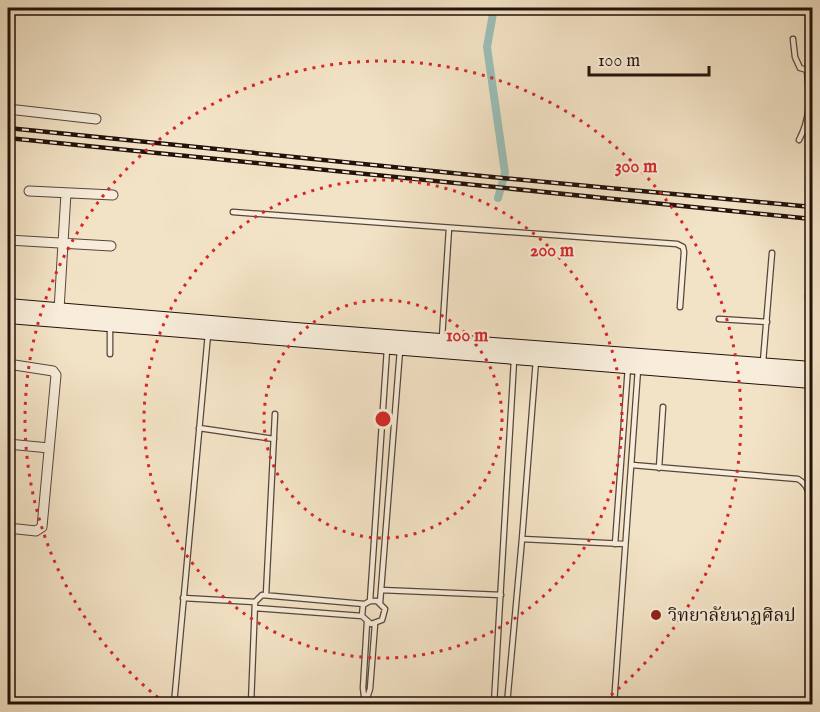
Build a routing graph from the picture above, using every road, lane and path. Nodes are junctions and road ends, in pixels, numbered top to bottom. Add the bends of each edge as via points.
1 (793, 39) dead end
2 (810, 70) edge
3 (811, 105) edge
4 (8, 109) edge
5 (96, 119) dead end
6 (799, 140) dead end
7 (29, 190) dead end
8 (66, 193) junction
9 (113, 195) dead end
10 (233, 212) dead end
11 (449, 228) junction
12 (8, 240) edge
13 (63, 243) junction
14 (111, 246) dead end
15 (772, 253) dead end
16 (8, 306) edge
17 (680, 307) dead end
18 (59, 310) junction
19 (8, 316) edge
20 (719, 319) dead end
21 (766, 322) junction
22 (110, 324) junction
23 (208, 333) junction
24 (442, 341) junction
25 (394, 342) junction
26 (110, 354) dead end
27 (515, 357) junction
28 (536, 358) junction
29 (8, 364) edge
30 (638, 364) junction
31 (763, 365) junction
32 (813, 369) edge
33 (813, 381) edge
34 (663, 407) dead end
35 (275, 414) dead end
36 (199, 428) junction
37 (274, 439) junction
38 (8, 444) edge
39 (49, 448) junction
40 (632, 465) junction
41 (659, 468) junction
42 (8, 528) edge
43 (813, 532) edge
44 (522, 539) junction
45 (615, 544) junction
46 (625, 544) junction
47 (381, 590) junction
48 (264, 595) junction
49 (501, 595) junction
50 (183, 598) junction
51 (370, 601) junction
52 (380, 603) junction
53 (364, 604) junction
54 (255, 605) junction
55 (362, 616) junction
56 (367, 622) junction
57 (375, 624) junction
58 (174, 705) edge
59 (251, 705) edge
60 (365, 705) edge
61 (494, 705) edge
62 (507, 705) edge
63 (614, 705) edge

1 - 2 lane via 800,68
2 - 3 lane
3 - 6 lane
4 - 5 street
7 - 8 street
8 - 9 street
8 - 13 street
10 - 11 lane
11 - 17 lane via 681,245 684,252
11 - 24 lane
12 - 13 street
13 - 14 street
13 - 18 street
15 - 21 lane
16 - 18 main road
18 - 25 main road
19 - 22 main road
20 - 21 lane
21 - 31 lane
22 - 23 main road
22 - 26 lane
23 - 25 main road
23 - 36 lane
24 - 25 main road
24 - 30 main road
25 - 27 main road
25 - 47 lane
25 - 51 lane
27 - 28 main road
27 - 49 lane
28 - 30 main road
28 - 44 lane
29 - 39 street via 53,371 56,375
30 - 31 main road
30 - 33 main road
30 - 40 lane
30 - 45 lane
31 - 32 main road
34 - 41 lane
35 - 37 lane
36 - 37 lane
36 - 50 lane
37 - 48 lane
38 - 39 street
39 - 42 street via 42,527 36,531
40 - 41 lane
40 - 46 lane
41 - 43 lane via 798,479 806,483 810,493
44 - 45 lane
44 - 62 lane
45 - 46 lane
46 - 63 lane
47 - 49 lane
47 - 52 lane
48 - 53 lane
48 - 54 lane
49 - 61 lane
50 - 54 lane
50 - 58 lane
51 - 52 lane
51 - 53 lane
52 - 57 lane via 385,613
53 - 55 lane
54 - 55 lane
54 - 59 lane
55 - 56 lane
56 - 57 lane
56 - 60 lane
57 - 60 lane via 370,689

